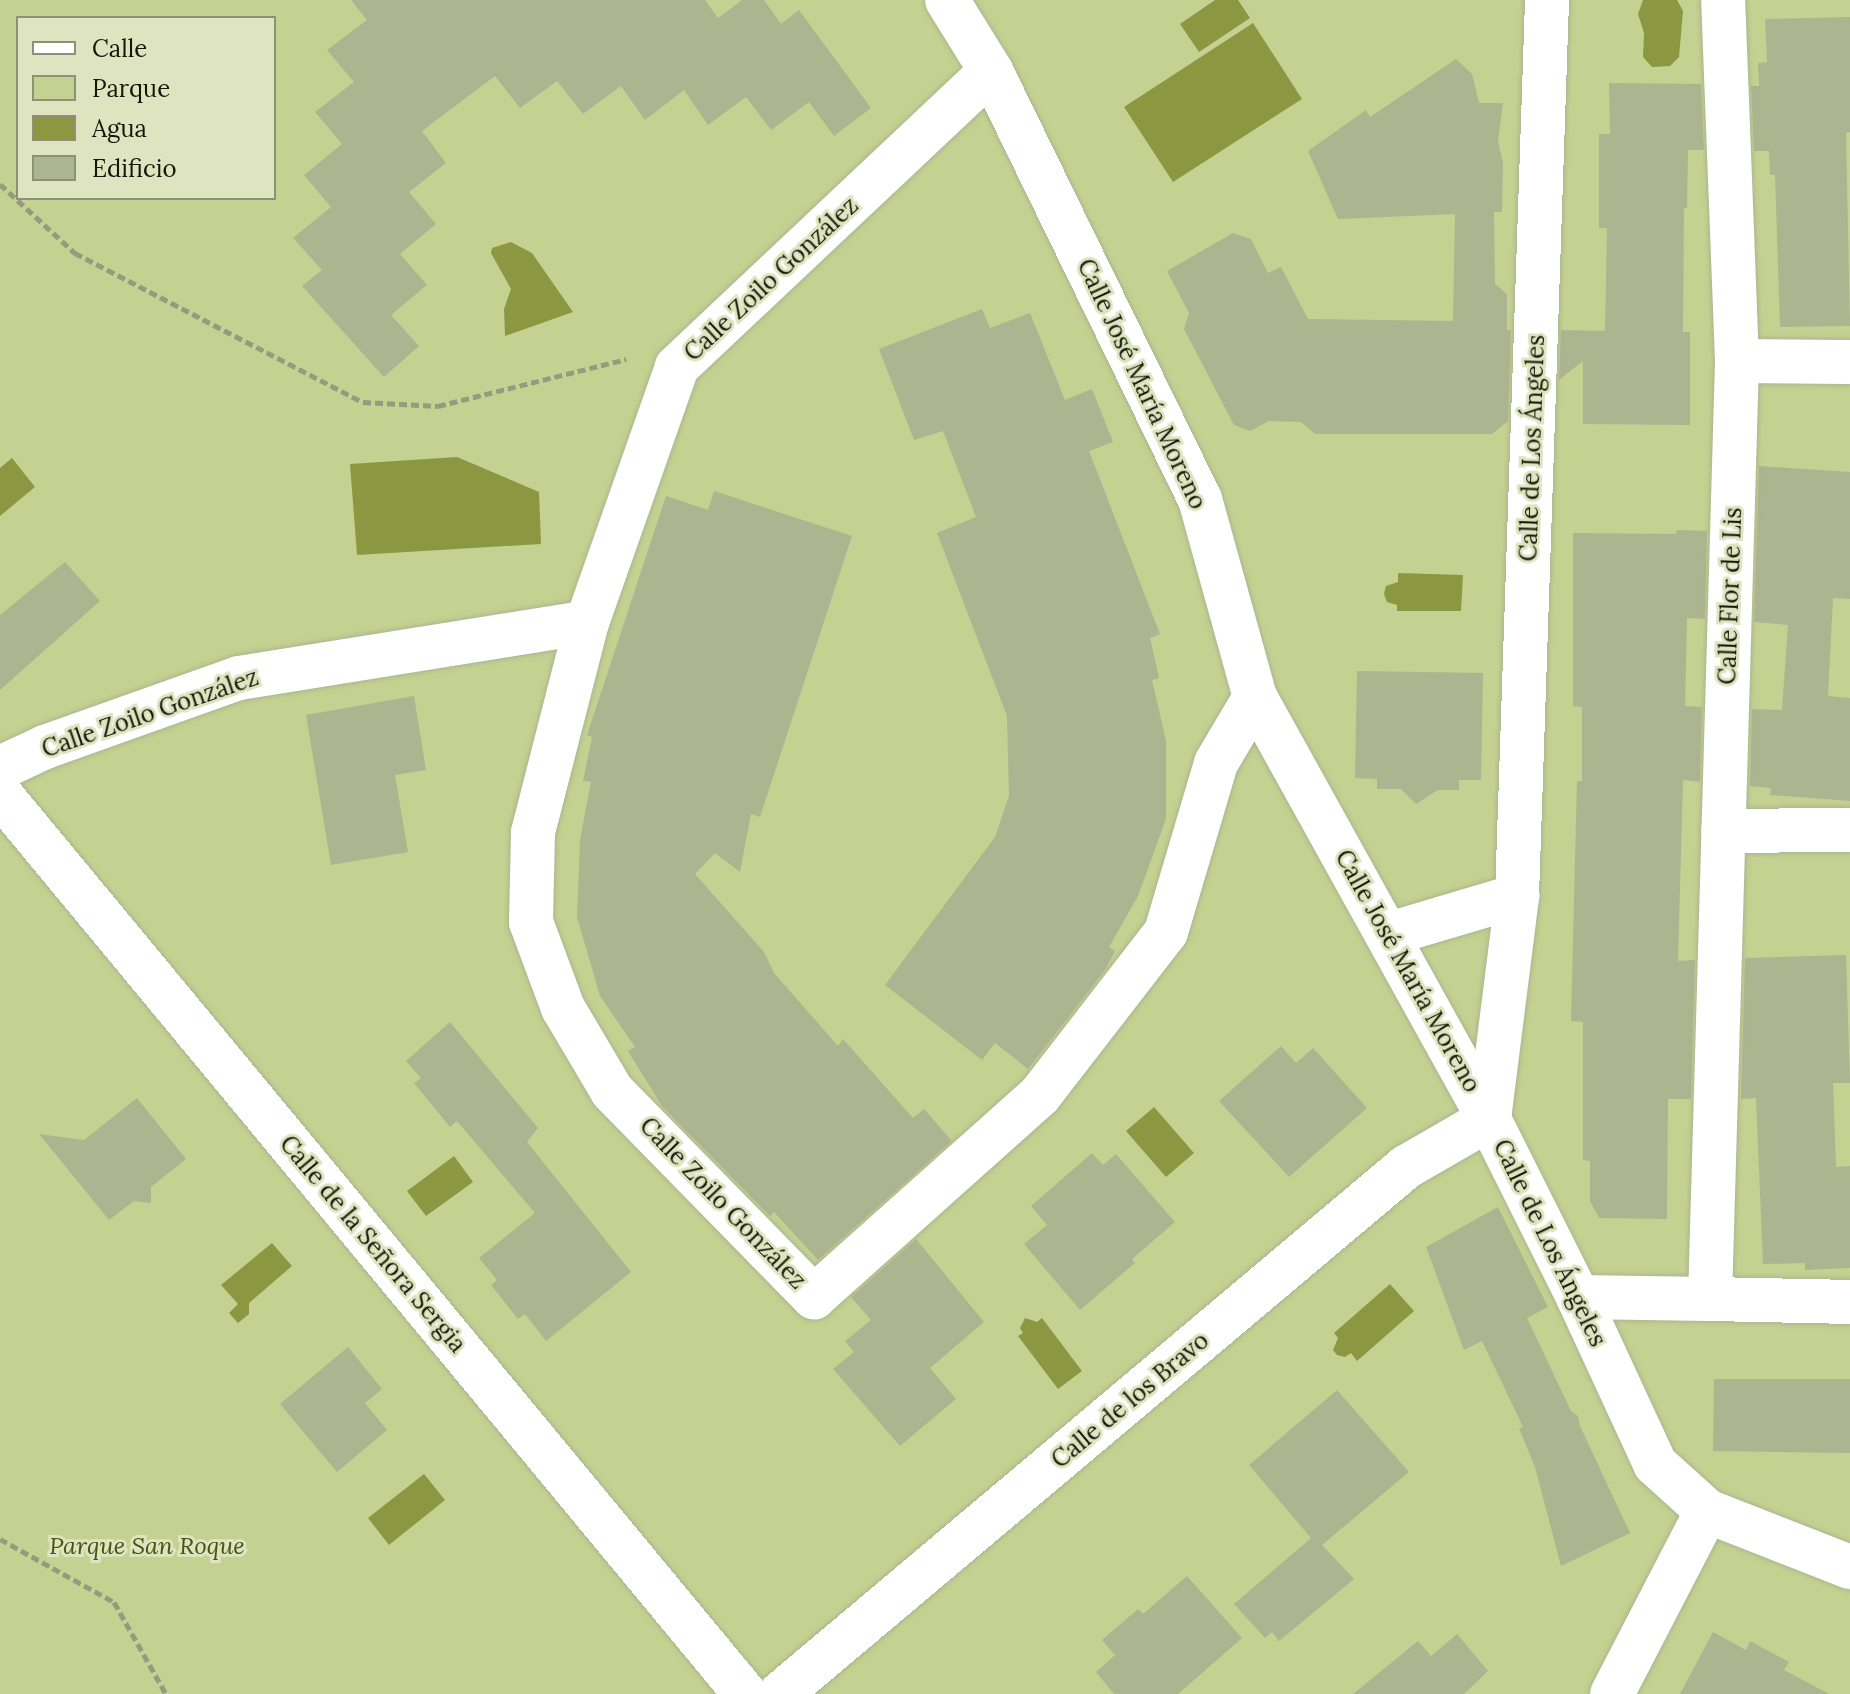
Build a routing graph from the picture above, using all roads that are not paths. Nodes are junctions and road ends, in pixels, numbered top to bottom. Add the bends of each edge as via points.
1 (947, 0) edge
2 (1547, 0) edge
3 (1723, 0) edge
4 (991, 71) junction
5 (1737, 361) junction
6 (1850, 362) edge
7 (587, 622) junction
8 (1255, 697) junction
9 (0, 768) edge
10 (0, 794) edge
11 (1850, 830) edge
12 (1723, 831) junction
13 (1517, 896) junction
14 (1389, 934) junction
15 (1489, 1119) junction
16 (1578, 1297) junction
17 (1710, 1299) junction
18 (1850, 1302) edge
19 (1707, 1511) junction
20 (1850, 1567) edge
21 (745, 1694) edge
22 (780, 1694) edge
23 (1612, 1694) edge

1 - 4 street, Calle José María Moreno
2 - 13 street, Calle de Los Ángeles
3 - 5 street, Calle Flor de Lis
4 - 7 street, Calle Zoilo González via 677,367
4 - 8 street, Calle José María Moreno via 1200,499
5 - 6 street
5 - 12 street, Calle Flor de Lis
7 - 8 street, Calle Zoilo González via 533,833 531,922 563,1008 612,1091 814,1297 1040,1095 1166,932 1216,763
7 - 9 street, Calle Zoilo González via 239,678
8 - 14 street, Calle José María Moreno
10 - 21 street, Calle de la Señora Sergia
11 - 12 street
12 - 17 street, Calle Flor de Lis
13 - 14 street
13 - 15 street, Calle de Los Ángeles
14 - 15 street, Calle José María Moreno
15 - 16 street, Calle de Los Ángeles
15 - 22 street, Calle de los Bravo via 1406,1167
16 - 17 street
16 - 19 street, Calle de Los Ángeles via 1655,1464
17 - 18 street
19 - 20 street
19 - 23 street

